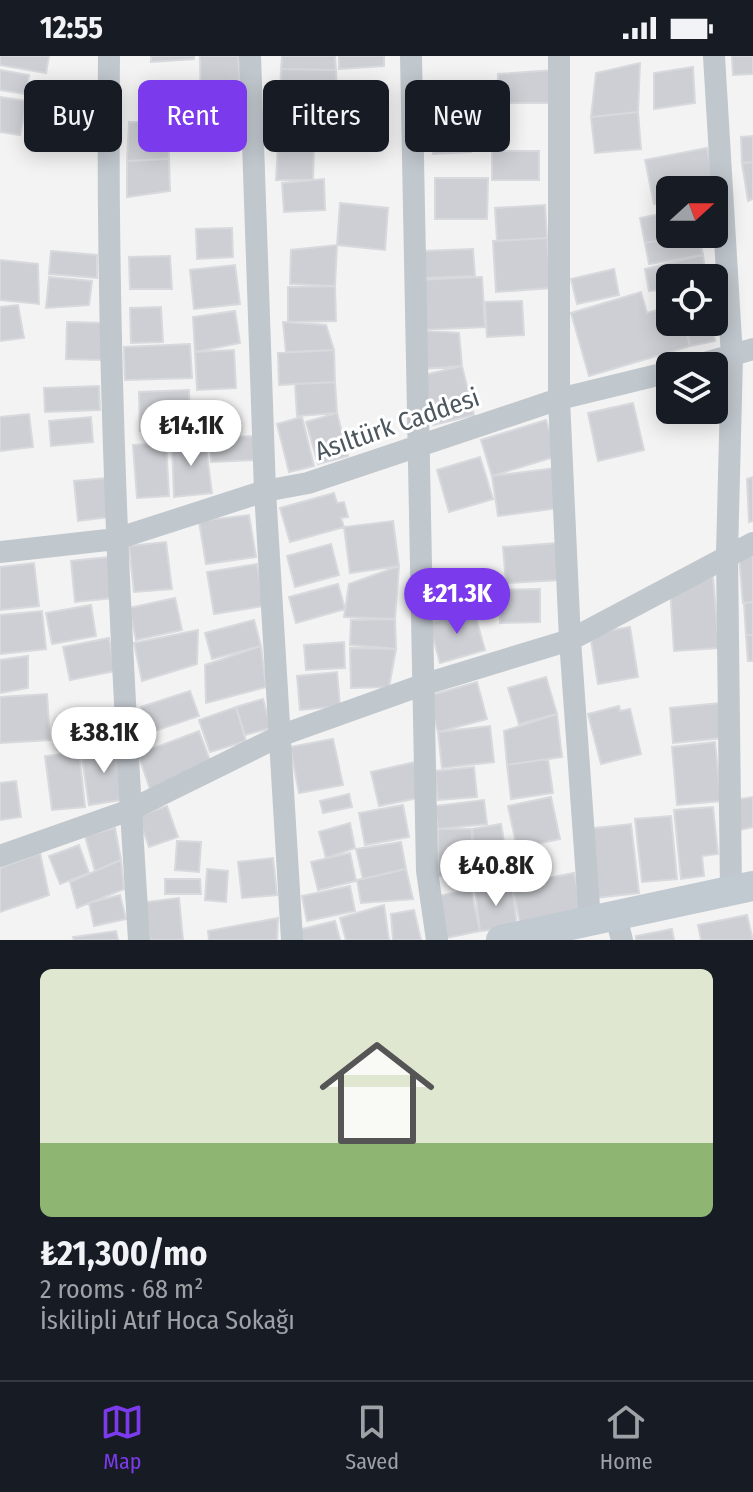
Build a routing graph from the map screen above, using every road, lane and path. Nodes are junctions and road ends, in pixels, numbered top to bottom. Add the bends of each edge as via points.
1 (109, 56) edge
2 (250, 56) edge
3 (411, 56) edge
4 (559, 56) edge
5 (714, 56) edge
6 (742, 353) edge
7 (656, 375) edge
8 (559, 399) junction
9 (420, 445) junction
10 (265, 491) junction
11 (116, 539) junction
12 (753, 543) edge
13 (0, 552) edge
14 (727, 554) junction
15 (570, 640) junction
16 (422, 685) junction
17 (282, 735) junction
18 (130, 810) junction
19 (0, 856) edge
20 (742, 889) edge
21 (609, 926) edge
22 (139, 940) edge
23 (292, 940) edge
24 (437, 940) edge
25 (501, 940) edge

1 - 11 street via 107,224
2 - 10 street
3 - 9 street
4 - 8 street
5 - 6 street
6 - 14 street
7 - 8 street, Asıltürk Caddesi
8 - 9 street, Asıltürk Caddesi
8 - 15 street
9 - 10 street, Asıltürk Caddesi via 308,483
9 - 16 street
10 - 11 street, Asıltürk Caddesi
10 - 17 street
11 - 13 street, Asıltürk Caddesi
11 - 18 street
12 - 14 street
14 - 15 street
14 - 20 street
15 - 16 street
15 - 21 street
16 - 17 street
16 - 24 street via 427,871
17 - 18 street
17 - 23 street
18 - 19 street
18 - 22 street
20 - 21 main road
21 - 25 main road

